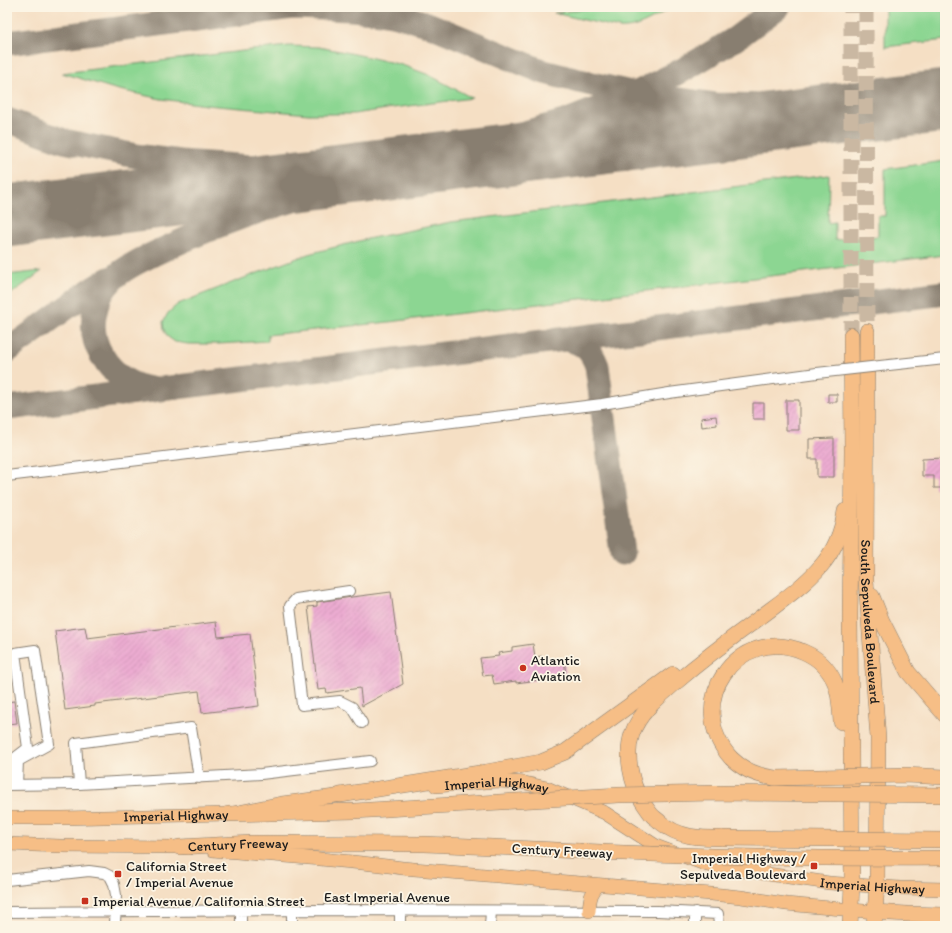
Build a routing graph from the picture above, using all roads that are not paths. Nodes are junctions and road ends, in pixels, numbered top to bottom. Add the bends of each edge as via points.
1 (867, 331) tunnel mouth
2 (851, 335) tunnel mouth
3 (945, 359) edge
4 (852, 451) junction
5 (7, 476) edge
6 (866, 581) junction
7 (349, 591) dead end
8 (735, 636) junction
9 (945, 715) edge
10 (362, 723) dead end
11 (370, 761) dead end
12 (850, 761) junction
13 (945, 777) edge
14 (199, 778) junction
15 (79, 784) junction
16 (12, 785) edge
17 (340, 795) junction
18 (945, 795) edge
19 (228, 814) junction
20 (7, 818) edge
21 (945, 840) edge
22 (7, 844) edge
23 (179, 847) junction
24 (945, 858) edge
25 (7, 880) edge
26 (598, 885) junction
27 (852, 885) junction
28 (877, 886) junction
29 (945, 889) edge
30 (292, 910) junction
31 (850, 910) junction
32 (115, 911) junction
33 (241, 911) junction
34 (400, 911) junction
35 (491, 911) junction
36 (589, 911) junction
37 (7, 912) edge
38 (695, 912) junction
39 (945, 915) edge
40 (875, 919) edge
41 (115, 926) edge
42 (241, 926) edge
43 (292, 926) edge
44 (400, 926) edge
45 (490, 926) edge
46 (695, 926) edge
47 (719, 926) edge
48 (850, 926) edge

1 - 6 highway, South Sepulveda Boulevard
2 - 4 highway, South Sepulveda Boulevard
3 - 5 street, bridge via 817,373 602,404
4 - 8 highway via 843,522 836,544 822,566 800,588
4 - 12 highway, South Sepulveda Boulevard
6 - 9 highway via 882,621 908,672
6 - 28 highway, South Sepulveda Boulevard via 878,738
7 - 10 street via 296,599 290,606 302,705 340,701 352,707
8 - 17 highway via 715,644 565,752 541,762
8 - 21 highway, bridge via 655,701 640,718 632,734 629,749 630,768 638,795 652,815 668,829 697,838
11 - 14 street via 261,774
12 - 13 highway, bridge via 833,678 823,664 808,654 778,646 760,648 740,658 721,678 712,703 716,734 731,758 749,771 775,778 905,775
12 - 27 highway, South Sepulveda Boulevard
14 - 15 street
14 - 15 street via 191,728 76,743
15 - 16 street
16 - 16 street via 18,761 49,744 35,650 15,653 28,748 11,761
17 - 19 main road, Imperial Highway
17 - 27 main road, Imperial Highway via 499,781 525,783 548,788 605,813 656,846 707,865 829,884
18 - 19 highway, bridge via 619,795 355,811
19 - 20 main road, Imperial Highway
22 - 23 main road, Imperial Highway
23 - 24 highway, Century Freeway, bridge via 252,843 425,844 656,855
23 - 26 main road, Imperial Highway
25 - 32 street via 89,870 104,873 110,876 114,884
26 - 31 main road, Imperial Highway via 711,894
26 - 36 main road via 592,893
27 - 28 main road, Imperial Highway
27 - 31 highway, South Sepulveda Boulevard
28 - 29 main road, Imperial Highway
28 - 40 highway, South Sepulveda Boulevard
30 - 33 street, East Imperial Avenue
30 - 34 street, East Imperial Avenue
30 - 43 street
31 - 40 main road, Imperial Highway
31 - 48 highway, South Sepulveda Boulevard
32 - 33 street, East Imperial Avenue
32 - 37 street, East Imperial Avenue
32 - 41 street
33 - 42 street
34 - 35 street, East Imperial Avenue
34 - 44 street
35 - 36 street, East Imperial Avenue
35 - 45 street
36 - 38 street, East Imperial Avenue
38 - 46 street
38 - 47 street, East Imperial Avenue via 718,914
39 - 40 highway, Imperial Highway via 907,914

